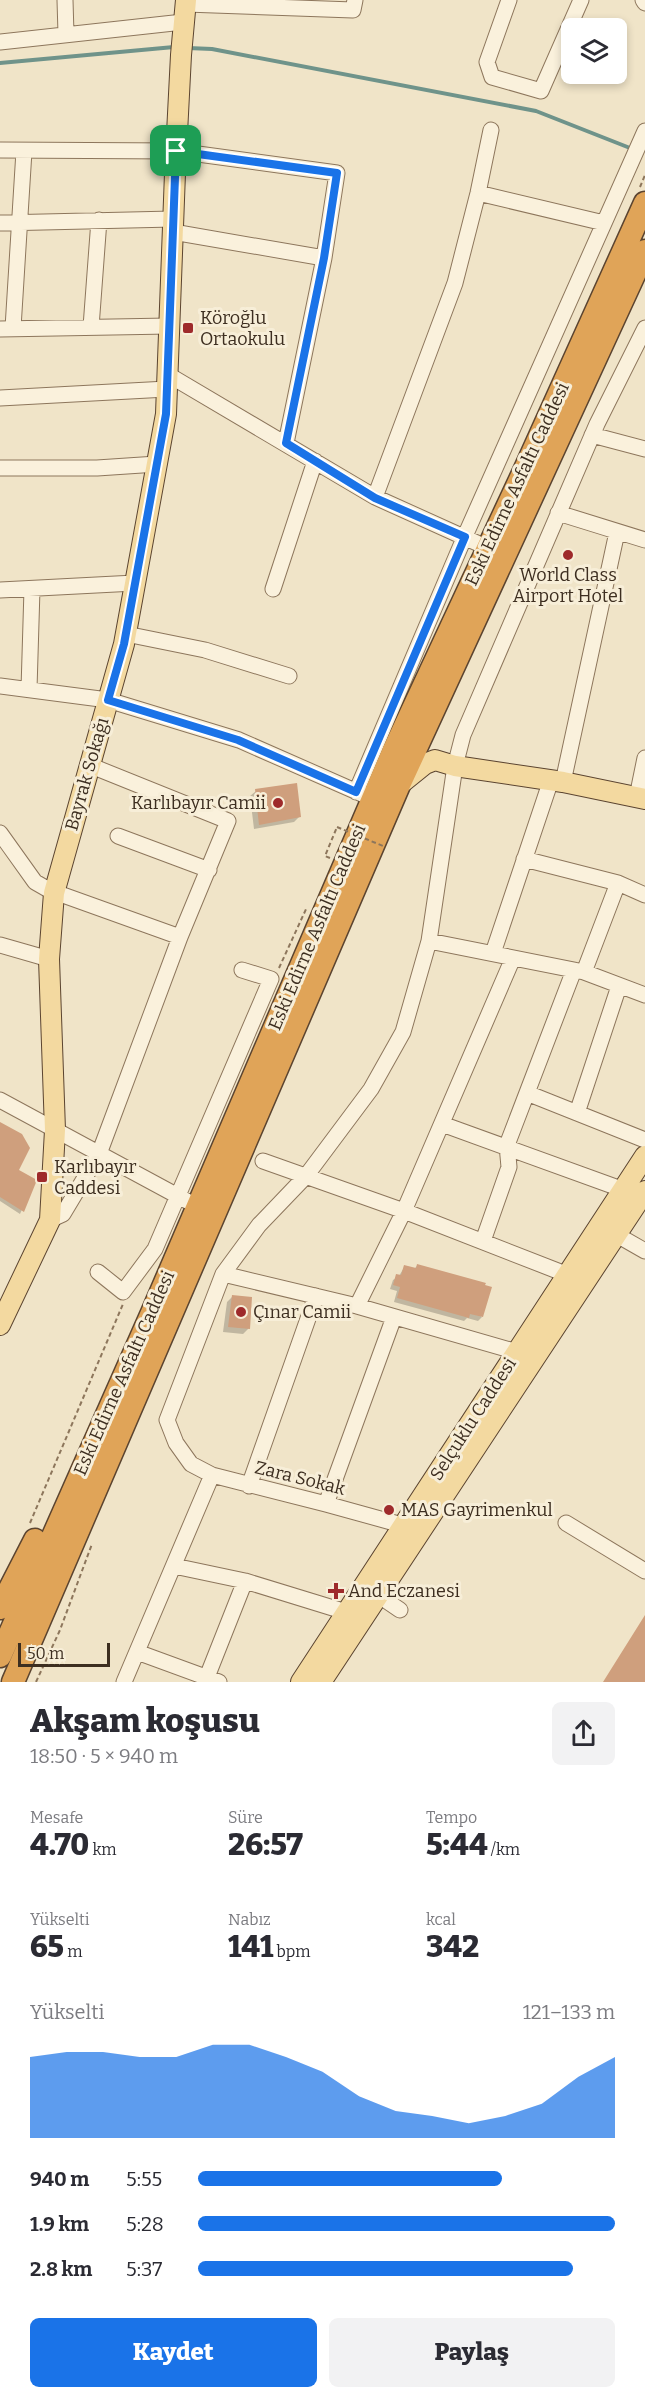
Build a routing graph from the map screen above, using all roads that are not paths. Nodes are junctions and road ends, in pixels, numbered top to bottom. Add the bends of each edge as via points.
1 (65, 0) edge
2 (355, 0) edge
3 (509, 0) edge
4 (581, 0) edge
5 (184, 24) edge
6 (66, 34) junction
7 (0, 42) edge
8 (490, 130) dead end
9 (645, 131) edge
10 (0, 150) edge
11 (24, 151) junction
12 (176, 151) junction
13 (478, 193) junction
14 (645, 203) edge
15 (99, 220) junction
16 (20, 222) junction
17 (0, 223) edge
18 (604, 223) junction
19 (173, 226) junction
20 (645, 251) edge
21 (324, 258) junction
22 (169, 326) junction
23 (91, 327) junction
24 (645, 328) edge
25 (7, 329) edge
26 (638, 359) edge
27 (167, 381) junction
28 (0, 398) edge
29 (592, 435) junction
30 (286, 443) junction
31 (645, 448) edge
32 (315, 461) junction
33 (157, 464) junction
34 (0, 468) edge
35 (375, 498) junction
36 (558, 513) junction
37 (617, 532) junction
38 (465, 537) junction
39 (645, 540) edge
40 (488, 548) junction
41 (135, 583) junction
42 (32, 589) junction
43 (273, 589) dead end
44 (0, 590) edge
45 (126, 634) junction
46 (289, 676) dead end
47 (0, 686) edge
48 (29, 689) junction
49 (108, 700) junction
50 (428, 724) junction
51 (645, 758) edge
52 (435, 760) junction
53 (89, 765) junction
54 (455, 766) junction
55 (557, 781) junction
56 (399, 785) junction
57 (364, 795) junction
58 (641, 798) edge
59 (1, 836) edge
60 (118, 836) dead end
61 (524, 859) junction
62 (208, 870) junction
63 (618, 883) junction
64 (54, 893) junction
65 (645, 895) edge
66 (180, 937) junction
67 (429, 941) junction
68 (0, 945) edge
69 (493, 953) junction
70 (513, 958) junction
71 (49, 959) junction
72 (242, 970) dead end
73 (579, 971) junction
74 (619, 986) junction
75 (645, 995) edge
76 (527, 1093) junction
77 (0, 1100) edge
78 (577, 1113) junction
79 (442, 1124) junction
80 (55, 1130) junction
81 (645, 1140) edge
82 (507, 1145) junction
83 (99, 1154) junction
84 (645, 1156) edge
85 (263, 1161) dead end
86 (306, 1176) junction
87 (624, 1190) junction
88 (645, 1191) edge
89 (187, 1202) junction
90 (404, 1211) junction
91 (50, 1220) junction
92 (617, 1234) junction
93 (483, 1241) junction
94 (645, 1251) edge
95 (98, 1272) dead end
96 (223, 1274) junction
97 (568, 1275) junction
98 (316, 1296) junction
99 (357, 1306) junction
100 (394, 1317) junction
101 (0, 1325) edge
102 (525, 1356) junction
103 (102, 1421) junction
104 (110, 1460) junction
105 (212, 1475) junction
106 (249, 1485) junction
107 (326, 1504) junction
108 (566, 1523) dead end
109 (402, 1526) junction
110 (174, 1566) junction
111 (645, 1571) edge
112 (245, 1581) junction
113 (371, 1590) junction
114 (0, 1608) edge
115 (400, 1610) dead end
116 (346, 1612) junction
117 (137, 1652) junction
118 (0, 1656) edge
119 (213, 1680) edge
120 (14, 1682) edge
121 (26, 1682) edge
122 (124, 1682) edge
123 (301, 1682) edge
124 (321, 1682) edge

1 - 6 street
2 - 5 street via 353,10
3 - 4 street via 487,63 492,77 541,91
5 - 6 street
5 - 12 main road, Bayrak Sokağı
6 - 7 street
8 - 13 street
9 - 18 street, Eski Edirne Asfaltı Caddesi
10 - 11 street
11 - 12 street
11 - 16 street
12 - 19 main road, Bayrak Sokağı
12 - 21 street via 337,173
13 - 18 street
13 - 35 street via 455,283
14 - 40 highway, Eski Edirne Asfaltı Caddesi
15 - 16 street
15 - 19 street
15 - 23 street
16 - 17 street
16 - 25 street
18 - 38 street, Eski Edirne Asfaltı Caddesi
19 - 21 street
19 - 22 main road, Bayrak Sokağı
20 - 50 highway, Eski Edirne Asfaltı Caddesi
21 - 30 street
22 - 23 street
22 - 27 main road, Bayrak Sokağı
23 - 25 street
24 - 26 street
26 - 29 street
27 - 28 street
27 - 30 street
27 - 33 main road, Bayrak Sokağı
29 - 31 street
29 - 36 street
30 - 32 street
32 - 35 street
32 - 43 street
33 - 34 street
33 - 41 main road, Bayrak Sokağı
35 - 38 street
36 - 37 street
36 - 54 street via 463,735
37 - 39 street
37 - 55 street
38 - 40 street
38 - 57 street, Eski Edirne Asfaltı Caddesi
40 - 57 highway, Eski Edirne Asfaltı Caddesi
41 - 42 street
41 - 45 main road, Bayrak Sokağı
42 - 44 street
42 - 48 street
45 - 46 street via 206,650
45 - 49 main road, Bayrak Sokağı
47 - 48 street
48 - 49 street
49 - 53 main road, Bayrak Sokağı
49 - 57 street via 238,740
50 - 52 main road via 429,745
50 - 56 highway, Eski Edirne Asfaltı Caddesi
51 - 58 street
52 - 54 main road
52 - 56 main road
53 - 62 street via 228,821
53 - 64 main road, Bayrak Sokağı
54 - 55 main road
54 - 67 street
55 - 58 main road
55 - 61 street
56 - 104 highway, Eski Edirne Asfaltı Caddesi
57 - 89 highway, Eski Edirne Asfaltı Caddesi
59 - 64 street via 35,882
60 - 62 street
61 - 63 street
61 - 69 street
62 - 66 street
63 - 65 street
63 - 73 street
64 - 66 street
64 - 71 main road, Bayrak Sokağı
66 - 83 street
67 - 69 street
67 - 86 street via 403,1032 371,1089
68 - 71 street
69 - 70 street
70 - 73 street
70 - 79 street
71 - 80 main road, Bayrak Sokağı
72 - 89 street, Eski Edirne Asfaltı Caddesi via 271,979
73 - 74 street
73 - 76 street
74 - 75 street
74 - 78 street
76 - 78 street
76 - 82 street
77 - 80 street
78 - 81 street
79 - 82 street
79 - 90 street
80 - 83 street
80 - 91 main road, Bayrak Sokağı
82 - 87 street
82 - 93 street via 509,1167
83 - 89 street
83 - 91 street via 63,1215
84 - 87 main road, Selçuklu Caddesi
85 - 86 street
86 - 90 street
86 - 96 street via 259,1225
87 - 97 main road, Selçuklu Caddesi
88 - 92 main road, Selçuklu Caddesi
89 - 95 street, Eski Edirne Asfaltı Caddesi via 123,1292
89 - 103 highway, Eski Edirne Asfaltı Caddesi
90 - 93 street
90 - 99 street
91 - 101 main road, Bayrak Sokağı
92 - 94 street
92 - 102 main road, Selçuklu Caddesi
93 - 97 street
96 - 98 street
96 - 105 street, Zara Sokak via 168,1420 176,1443 191,1464
97 - 102 main road, Selçuklu Caddesi
98 - 99 street
98 - 106 street
99 - 100 street
100 - 102 street
100 - 107 street
102 - 109 main road, Selçuklu Caddesi
102 - 113 main road, Selçuklu Caddesi
103 - 114 highway via 68,1475
103 - 118 highway, Eski Edirne Asfaltı Caddesi
104 - 120 highway, Eski Edirne Asfaltı Caddesi
104 - 121 highway via 97,1521
105 - 106 street, Zara Sokak
105 - 110 street
106 - 107 street, Zara Sokak
107 - 109 street, Zara Sokak
108 - 111 street
109 - 113 main road, Selçuklu Caddesi
110 - 112 street
110 - 117 street
112 - 116 street
112 - 119 street
113 - 115 street
113 - 116 main road, Selçuklu Caddesi
113 - 124 main road, Selçuklu Caddesi
116 - 123 main road, Selçuklu Caddesi
117 - 119 street
117 - 122 street

